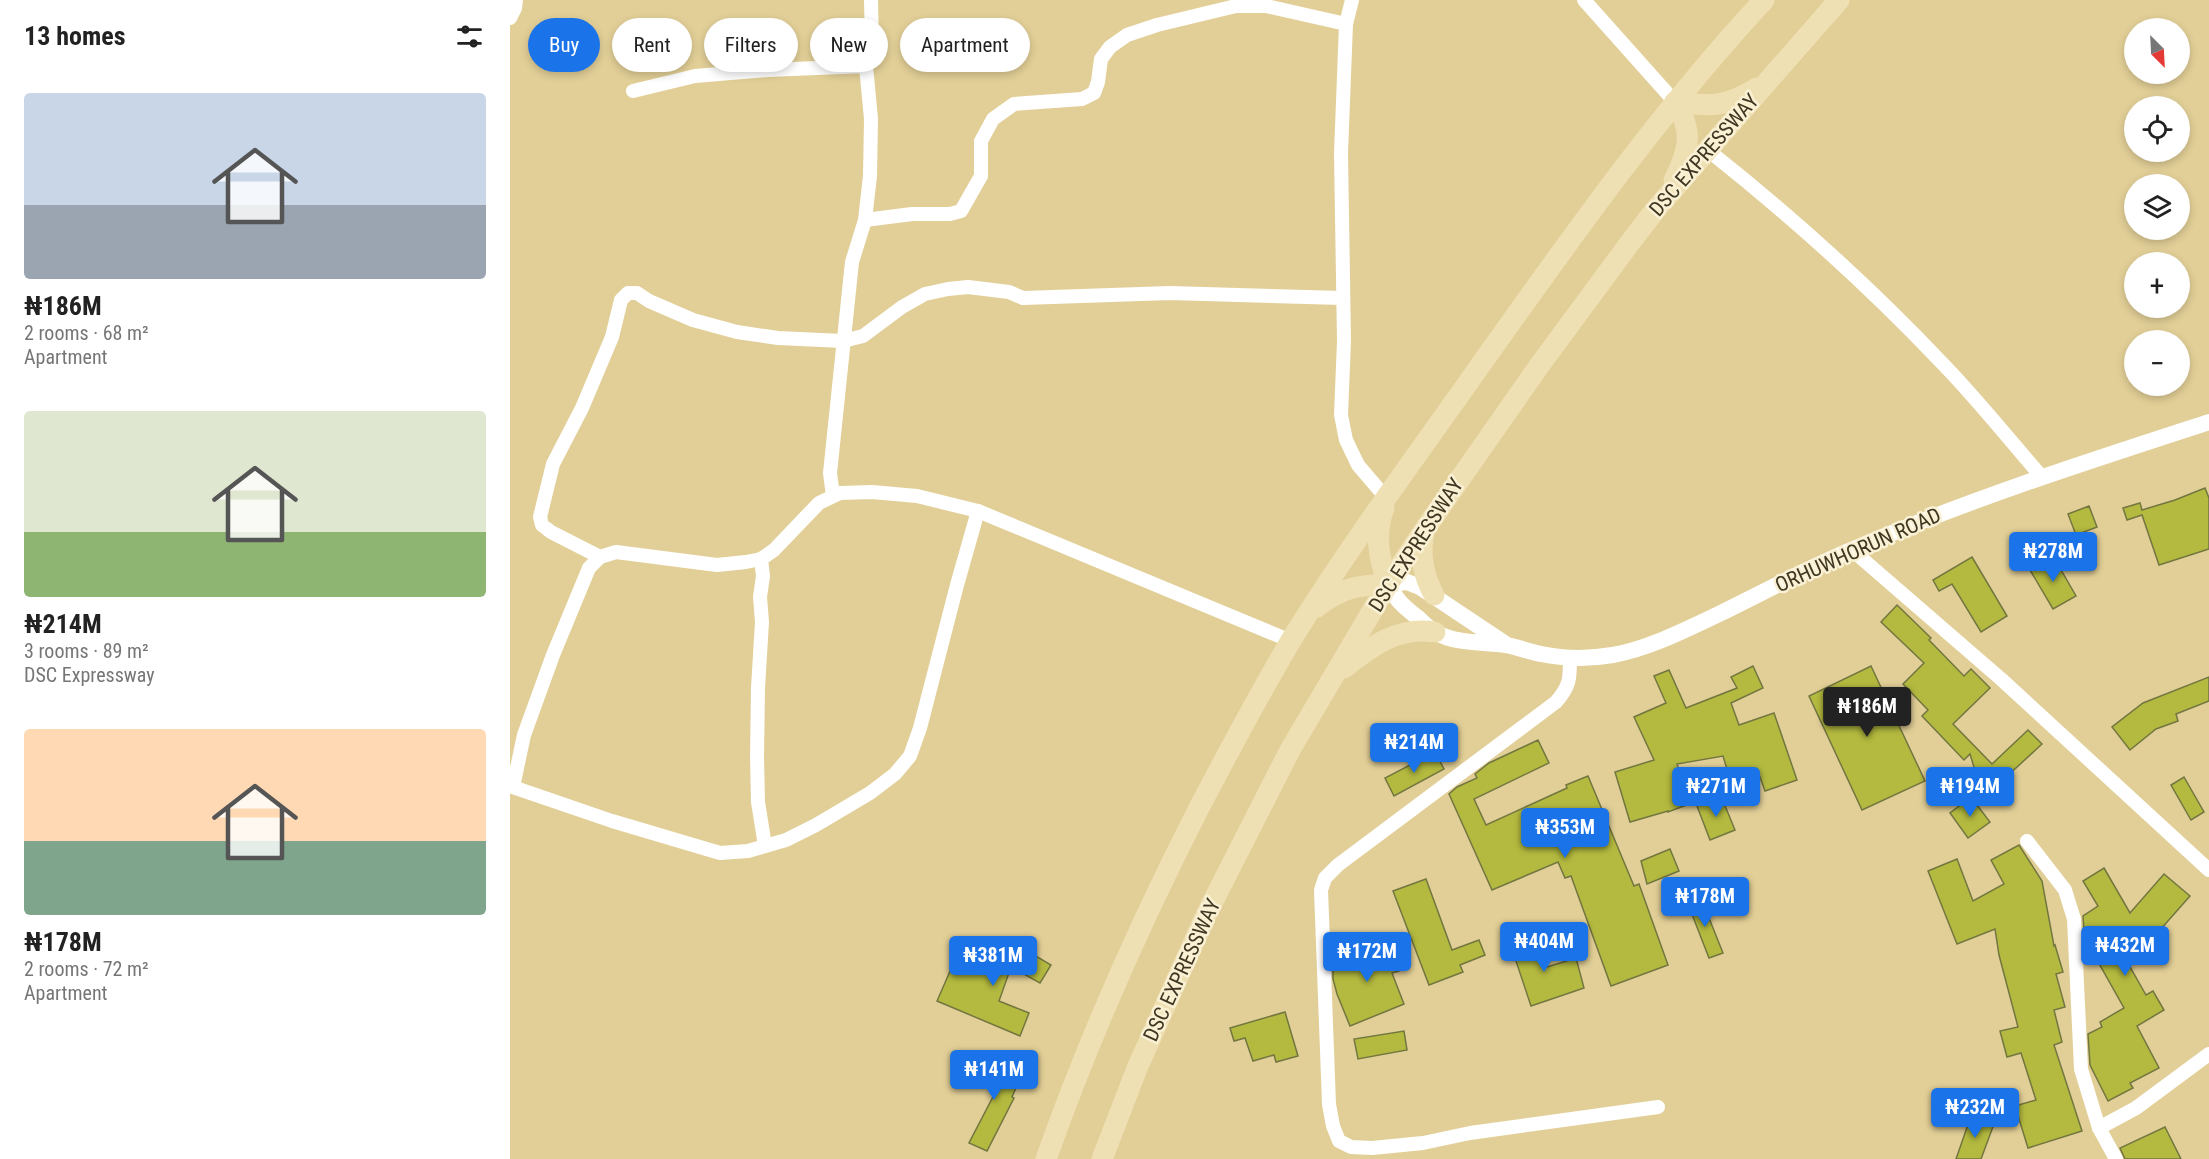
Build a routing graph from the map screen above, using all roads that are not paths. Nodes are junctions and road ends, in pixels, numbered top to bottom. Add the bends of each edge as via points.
1 (516, 0) edge
2 (871, 0) edge
3 (1352, 0) edge
4 (1584, 0) edge
5 (1764, 0) edge
6 (1839, 0) edge
7 (510, 18) edge
8 (871, 18) edge
9 (1346, 24) junction
10 (810, 68) edge
11 (867, 72) edge
12 (1767, 82) junction
13 (633, 91) dead end
14 (1675, 102) junction
15 (1709, 151) junction
16 (1656, 209) junction
17 (865, 220) junction
18 (1343, 298) junction
19 (843, 341) junction
20 (2209, 422) edge
21 (2041, 476) junction
22 (833, 496) junction
23 (1387, 499) junction
24 (978, 511) junction
25 (1425, 529) junction
26 (1852, 550) junction
27 (600, 557) junction
28 (761, 559) junction
29 (1388, 584) junction
30 (1434, 595) junction
31 (1306, 617) junction
32 (1435, 632) junction
33 (1291, 641) junction
34 (1507, 645) junction
35 (1570, 658) junction
36 (1336, 673) junction
37 (512, 786) edge
38 (2027, 840) dead end
39 (765, 846) junction
40 (2209, 870) edge
41 (2209, 1054) edge
42 (1658, 1107) dead end
43 (2099, 1128) junction
44 (1046, 1159) edge
45 (1102, 1159) edge
46 (2116, 1159) edge

1 - 7 street
2 - 8 street
3 - 9 street
4 - 14 street
5 - 14 main road
6 - 12 main road, DSC EXPRESSWAY
9 - 17 street via 1266,6 1236,6 1127,35 1101,59 1094,93 1082,99 1014,104 993,119 981,141 981,176 961,211
9 - 18 street via 1341,153
10 - 13 street via 695,76
11 - 17 street via 872,119
12 - 14 main road via 1721,104
12 - 15 main road, DSC EXPRESSWAY
14 - 16 main road via 1687,127 1686,152
14 - 23 main road via 1576,231
15 - 16 main road, DSC EXPRESSWAY
15 - 21 street via 1882,302 1974,398
16 - 25 main road, DSC EXPRESSWAY
17 - 19 street via 852,262
18 - 19 street via 1170,293 1023,298 1009,292 968,287 926,294 863,336
18 - 23 street via 1341,414 1346,440 1358,465
19 - 22 street via 830,473
19 - 27 street via 737,332 693,320 637,293 628,293 621,300 612,337 582,408 553,464 540,517 542,525 551,532
20 - 21 street, ORHUWHORUN ROAD
21 - 26 street, ORHUWHORUN ROAD via 1933,515
22 - 24 street via 872,492 916,496
22 - 28 street via 819,503
23 - 29 main road via 1381,515 1378,552
23 - 31 main road
24 - 33 street
24 - 39 street via 910,756 895,774 870,793 816,825
25 - 29 main road, DSC EXPRESSWAY
25 - 30 main road via 1422,565
26 - 35 street, ORHUWHORUN ROAD via 1687,630 1616,654
26 - 40 street via 2001,679
27 - 28 street via 616,552 717,566
27 - 37 street via 589,568 553,655 524,735
28 - 39 street via 758,802
29 - 30 street via 1407,582
29 - 31 main road via 1336,593
29 - 32 street via 1394,597
29 - 36 main road, DSC EXPRESSWAY
30 - 34 street
31 - 33 main road
32 - 34 street via 1468,642
32 - 36 main road via 1421,630 1393,636
33 - 44 main road via 1212,783 1147,913 1104,1008
34 - 35 street, ORHUWHORUN ROAD
35 - 42 street via 1568,689 1556,702 1325,878 1321,890 1328,1094 1333,1126 1339,1141 1351,1147 1372,1148
36 - 45 main road, DSC EXPRESSWAY via 1290,750 1205,917 1138,1066
37 - 39 street via 720,853
38 - 43 street via 2065,890 2074,919 2081,1069
41 - 43 street via 2136,1108
43 - 46 street

